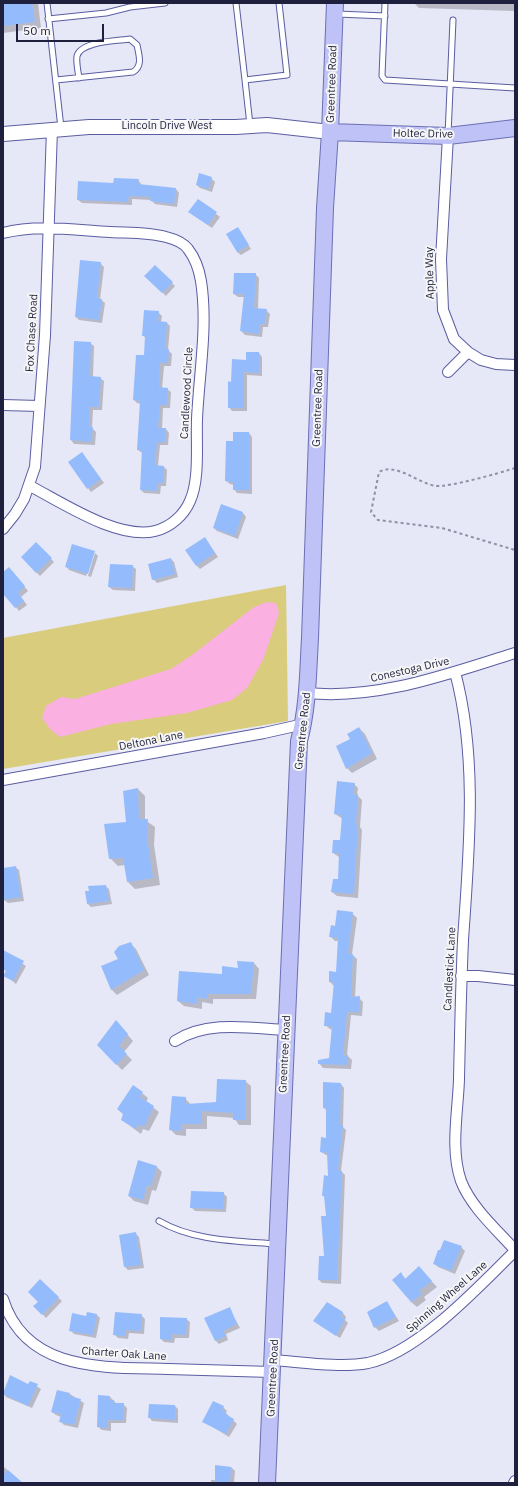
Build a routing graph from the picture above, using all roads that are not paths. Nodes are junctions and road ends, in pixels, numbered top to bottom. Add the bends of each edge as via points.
1 (46, 3) edge
2 (165, 3) edge
3 (236, 3) edge
4 (279, 3) edge
5 (385, 3) edge
6 (335, 8) edge
7 (385, 16) junction
8 (48, 19) junction
9 (453, 20) dead end
10 (79, 78) junction
11 (56, 80) junction
12 (245, 80) junction
13 (450, 85) junction
14 (515, 88) edge
15 (250, 126) junction
16 (57, 128) junction
17 (515, 128) edge
18 (330, 132) junction
19 (3, 134) edge
20 (448, 136) junction
21 (49, 229) junction
22 (3, 233) edge
23 (468, 352) junction
24 (515, 365) edge
25 (448, 372) dead end
26 (3, 405) edge
27 (39, 406) junction
28 (30, 486) junction
29 (3, 529) edge
30 (515, 653) edge
31 (455, 672) junction
32 (307, 693) junction
33 (304, 724) junction
34 (3, 780) edge
35 (461, 976) junction
36 (515, 980) edge
37 (286, 1030) junction
38 (175, 1041) dead end
39 (159, 1221) dead end
40 (278, 1244) junction
41 (515, 1251) edge
42 (3, 1299) edge
43 (273, 1366) junction
44 (267, 1483) edge

1 - 8 lane
2 - 8 lane
3 - 12 lane
4 - 12 lane via 287,75
5 - 7 lane
6 - 7 lane
6 - 18 main road, Greentree Road
7 - 13 lane via 382,74 384,79
8 - 11 lane
9 - 13 lane
10 - 10 lane via 133,72 140,65 137,45 130,39 86,45 77,56
10 - 11 lane
11 - 16 lane
12 - 15 lane
13 - 14 lane
13 - 20 lane
15 - 16 street, Lincoln Drive West
15 - 18 street, Lincoln Drive West via 267,125
16 - 19 street, Lincoln Drive West
16 - 21 street, Fox Chase Road
17 - 20 main road, Holtec Drive
18 - 20 main road, Holtec Drive
18 - 32 main road, Greentree Road
20 - 23 street, Apple Way via 440,259 441,293 443,310 454,339
21 - 22 street, Candlewood Circle
21 - 27 street, Fox Chase Road
21 - 28 street, Candlewood Circle via 141,233 168,237 179,241 193,257 199,269 201,282 203,322 195,474 190,500 176,520 156,530 145,532 132,532 106,524
23 - 24 street, Apple Way via 481,360
23 - 25 street
26 - 27 street
27 - 28 street, Fox Chase Road via 35,468
28 - 29 street, Fox Chase Road via 15,514
30 - 31 street, Conestoga Drive
31 - 32 street, Conestoga Drive via 381,690
31 - 35 street, Candlestick Lane via 462,698 470,794
32 - 33 main road, Greentree Road
33 - 34 street, Deltona Lane
33 - 37 main road, Greentree Road via 299,741
35 - 36 street
35 - 41 street, Candlestick Lane via 455,1151 458,1167 469,1195
37 - 38 street via 209,1028 184,1035
37 - 40 main road, Greentree Road
39 - 40 lane via 172,1229 196,1235
40 - 43 main road, Greentree Road
41 - 43 street, Spinning Wheel Lane via 428,1331 383,1359 352,1365
42 - 43 street, Charter Oak Lane via 12,1323 23,1336 45,1352 65,1360 113,1367
43 - 44 main road, Greentree Road

